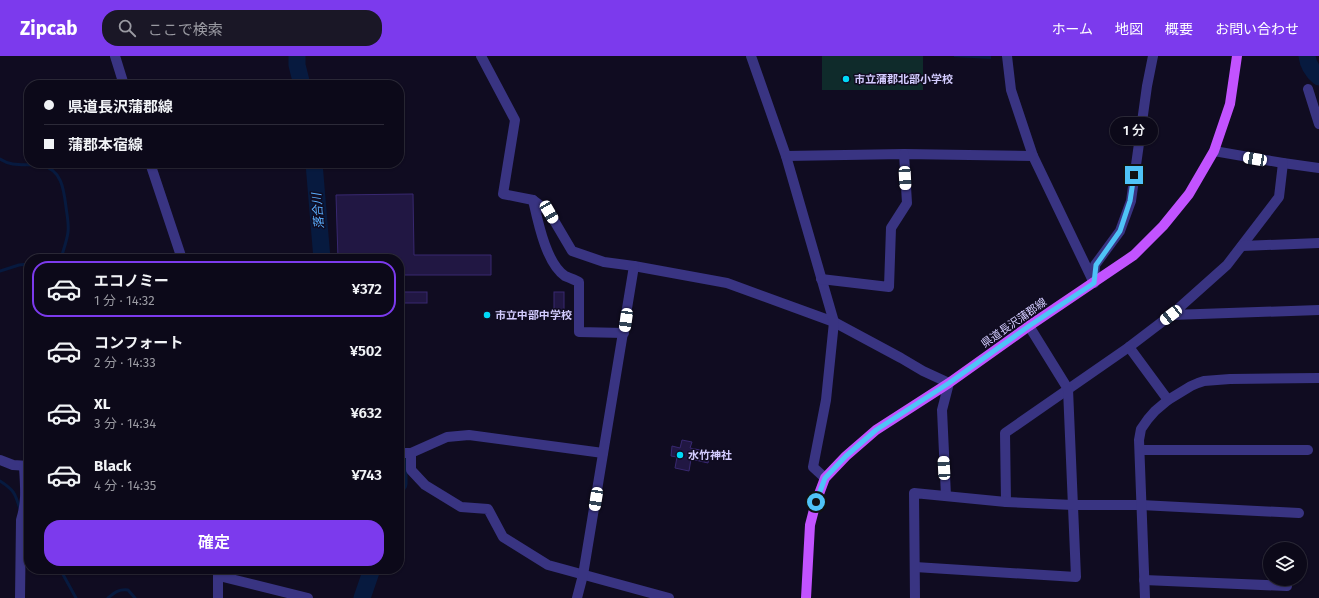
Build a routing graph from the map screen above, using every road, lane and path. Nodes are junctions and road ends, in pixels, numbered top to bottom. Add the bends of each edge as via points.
1 (115, 56) edge
2 (481, 56) edge
3 (751, 56) edge
4 (1007, 56) edge
5 (1153, 56) edge
6 (1237, 56) edge
7 (122, 80) edge
8 (1308, 89) dead end
9 (1319, 124) edge
10 (1214, 151) junction
11 (904, 154) junction
12 (786, 156) junction
13 (1033, 156) junction
14 (1283, 163) junction
15 (152, 168) edge
16 (1319, 168) edge
17 (533, 200) junction
18 (1319, 244) edge
19 (1242, 246) junction
20 (180, 254) edge
21 (634, 266) junction
22 (821, 279) junction
23 (1094, 283) junction
24 (1319, 310) edge
25 (1171, 315) junction
26 (834, 322) junction
27 (1029, 326) junction
28 (624, 333) junction
29 (1129, 347) junction
30 (1319, 378) edge
31 (949, 383) junction
32 (1068, 389) junction
33 (1168, 400) junction
34 (1140, 450) junction
35 (1308, 450) dead end
36 (406, 453) edge
37 (603, 453) junction
38 (0, 460) edge
39 (24, 466) edge
40 (825, 478) junction
41 (946, 496) junction
42 (1006, 502) junction
43 (1073, 505) junction
44 (1141, 505) junction
45 (24, 511) edge
46 (1299, 513) dead end
47 (915, 568) junction
48 (219, 574) edge
49 (226, 574) edge
50 (583, 575) junction
51 (1144, 580) junction
52 (1263, 585) edge
53 (20, 598) edge
54 (218, 598) edge
55 (308, 598) edge
56 (577, 598) edge
57 (669, 598) edge
58 (806, 598) edge
59 (915, 598) edge
60 (1145, 598) edge

1 - 7 street
2 - 17 street via 515,120 503,194
3 - 12 street
4 - 13 street via 1012,90
5 - 23 street via 1130,201 1120,231 1096,265
6 - 10 main road, 県道長沢蒲郡線 via 1230,104
8 - 9 street
10 - 14 street
10 - 23 main road, 県道長沢蒲郡線 via 1189,194 1163,226 1134,255
11 - 12 street
11 - 13 street
11 - 22 street via 906,203 891,228 889,287
12 - 22 street
13 - 23 street
14 - 16 street
14 - 19 street via 1279,197
15 - 20 street
17 - 21 street via 549,212 572,252 604,262
17 - 28 street via 540,232 555,265 565,275 579,282 579,332
18 - 19 street
19 - 25 street via 1228,264
21 - 26 street via 727,283
21 - 28 street
22 - 26 street
23 - 27 main road, 県道長沢蒲郡線
24 - 25 street
25 - 29 street
26 - 31 street
26 - 40 street via 826,400 813,467
27 - 31 main road, 県道長沢蒲郡線
27 - 32 street
28 - 37 street
29 - 32 street
29 - 33 street
30 - 33 street via 1204,381
31 - 40 main road, 県道長沢蒲郡線 via 876,430
31 - 41 street via 942,410
32 - 42 street via 1006,433
32 - 43 street
33 - 34 street via 1141,429
34 - 35 street
34 - 44 street
36 - 37 street via 447,438 468,435
36 - 50 street via 411,470 425,485 461,507 488,509 503,537 548,566
37 - 50 street
38 - 39 street
40 - 58 main road, 県道長沢蒲郡線 via 810,525
41 - 42 street
41 - 47 street via 914,493
42 - 43 street
43 - 44 street
43 - 47 street via 1076,577
44 - 46 street
44 - 51 street
45 - 53 street via 21,520
47 - 59 street
48 - 54 street
49 - 55 street
50 - 56 street
50 - 57 street
51 - 52 street
51 - 60 street

